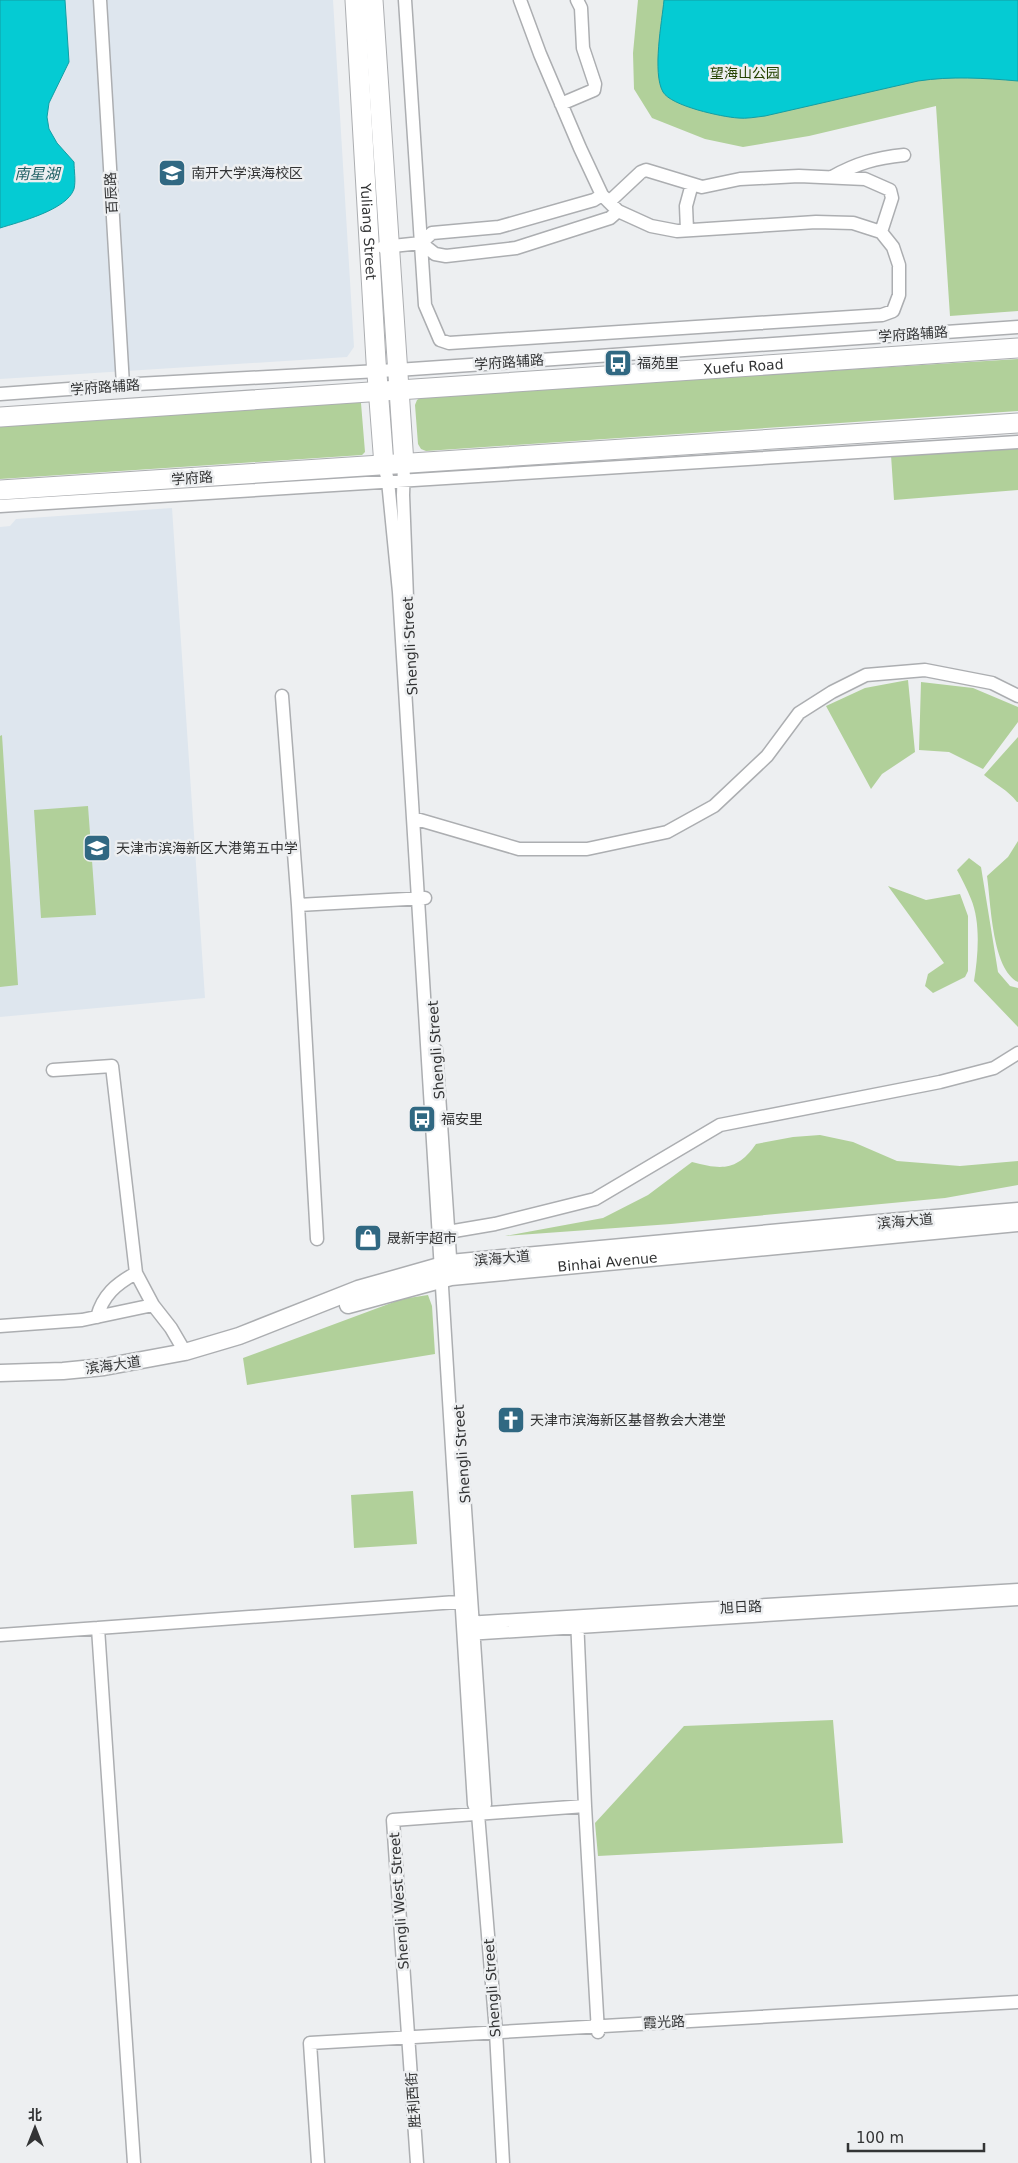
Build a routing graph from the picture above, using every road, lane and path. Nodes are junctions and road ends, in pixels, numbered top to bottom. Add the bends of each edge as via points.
1 (100, 0) edge
2 (355, 0) edge
3 (373, 0) edge
4 (405, 0) edge
5 (520, 0) edge
6 (577, 0) edge
7 (561, 104) junction
8 (904, 155) dead end
9 (832, 176) junction
10 (692, 184) junction
11 (610, 202) junction
12 (688, 230) junction
13 (881, 232) junction
14 (421, 243) junction
15 (389, 246) junction
16 (370, 248) junction
17 (1018, 327) edge
18 (1018, 348) edge
19 (376, 370) junction
20 (397, 370) junction
21 (123, 385) junction
22 (399, 389) junction
23 (379, 390) junction
24 (0, 394) edge
25 (0, 417) edge
26 (1018, 423) edge
27 (1018, 442) edge
28 (404, 472) junction
29 (386, 473) junction
30 (0, 490) edge
31 (0, 506) edge
32 (282, 696) dead end
33 (1018, 696) edge
34 (417, 819) junction
35 (421, 898) junction
36 (298, 905) junction
37 (1018, 1053) edge
38 (53, 1070) dead end
39 (1018, 1212) edge
40 (1018, 1223) edge
41 (448, 1232) junction
42 (317, 1239) dead end
43 (447, 1271) junction
44 (136, 1273) junction
45 (153, 1305) junction
46 (97, 1317) junction
47 (0, 1326) edge
48 (185, 1352) junction
49 (0, 1373) edge
50 (0, 1384) edge
51 (1018, 1590) edge
52 (1018, 1599) edge
53 (467, 1601) junction
54 (577, 1621) junction
55 (98, 1628) junction
56 (469, 1628) junction
57 (0, 1634) edge
58 (585, 1806) junction
59 (478, 1814) junction
60 (1018, 2002) edge
61 (1018, 2007) edge
62 (598, 2029) junction
63 (496, 2035) junction
64 (408, 2040) junction
65 (134, 2163) edge
66 (318, 2163) edge
67 (417, 2163) edge
68 (503, 2163) edge

1 - 21 street, 百辰路
2 - 16 highway, Yuliang Street
3 - 15 highway, Yuliang Street
4 - 14 street
5 - 7 street
6 - 7 street via 582,8 583,48 596,84 594,90
7 - 11 street
8 - 9 street via 855,164
9 - 10 street via 740,179 702,187
9 - 13 street via 865,179 890,190 892,198
10 - 11 street via 646,170
10 - 12 street via 686,206
11 - 12 street via 651,226
11 - 14 street via 594,200 500,227 432,233
11 - 14 street via 610,218 516,248 446,256 435,254
12 - 13 street via 816,222 853,223
13 - 14 street via 893,247 899,265 899,295 893,311 882,315 449,343 440,340 425,305
14 - 15 street
15 - 16 street
15 - 20 highway, Yuliang Street
16 - 19 highway, Yuliang Street
17 - 20 street, 学府路辅路
18 - 22 highway, Xuefu Road
19 - 20 street, 学府路辅路
19 - 21 street, 学府路辅路
19 - 23 highway, Yuliang Street
20 - 22 highway, Yuliang Street
21 - 24 street, 学府路辅路
22 - 23 highway, Xuefu Road
22 - 28 highway, Yuliang Street
23 - 25 highway
23 - 29 highway, Yuliang Street
26 - 28 highway
27 - 28 street via 744,461
28 - 29 highway
28 - 34 street, Shengli Street
29 - 30 highway, 学府路
29 - 31 street
29 - 34 street, Shengli Street
32 - 36 street
33 - 34 street via 992,683 925,670 866,675 799,713 767,756 714,806 667,832 587,849 519,849
34 - 35 street, Shengli Street
35 - 36 street
35 - 41 street, Shengli Street
35 - 43 street, Shengli Street
36 - 42 street
37 - 41 street via 994,1068 940,1082 720,1125 594,1199 495,1224
38 - 44 street via 112,1066
39 - 43 main road, 滨海大道 via 900,1221
40 - 43 main road, Binhai Avenue
41 - 43 street, Shengli Street
43 - 48 main road, 滨海大道 via 358,1290 239,1336
43 - 50 main road, Binhai Avenue via 188,1363 70,1381
43 - 53 street, Shengli Street
44 - 45 street
44 - 46 street via 110,1290
45 - 46 street
45 - 48 street
46 - 47 street
48 - 49 main road, 滨海大道 via 104,1367
51 - 54 street, 旭日路
52 - 54 street, 旭日路
53 - 55 street
53 - 56 street, Shengli Street
54 - 56 street, 旭日路
54 - 58 street
55 - 57 street
55 - 65 street
56 - 59 street, Shengli Street via 474,1804
58 - 59 street
58 - 62 street
59 - 63 street, Shengli Street
59 - 64 street, Shengli West Street via 393,1820
60 - 62 street, 霞光路
61 - 62 street, 霞光路
62 - 63 street, 霞光路
63 - 64 street, 霞光路
63 - 68 street, Shengli Street
64 - 66 street, 霞光路 via 310,2046
64 - 67 street, 胜利西街

